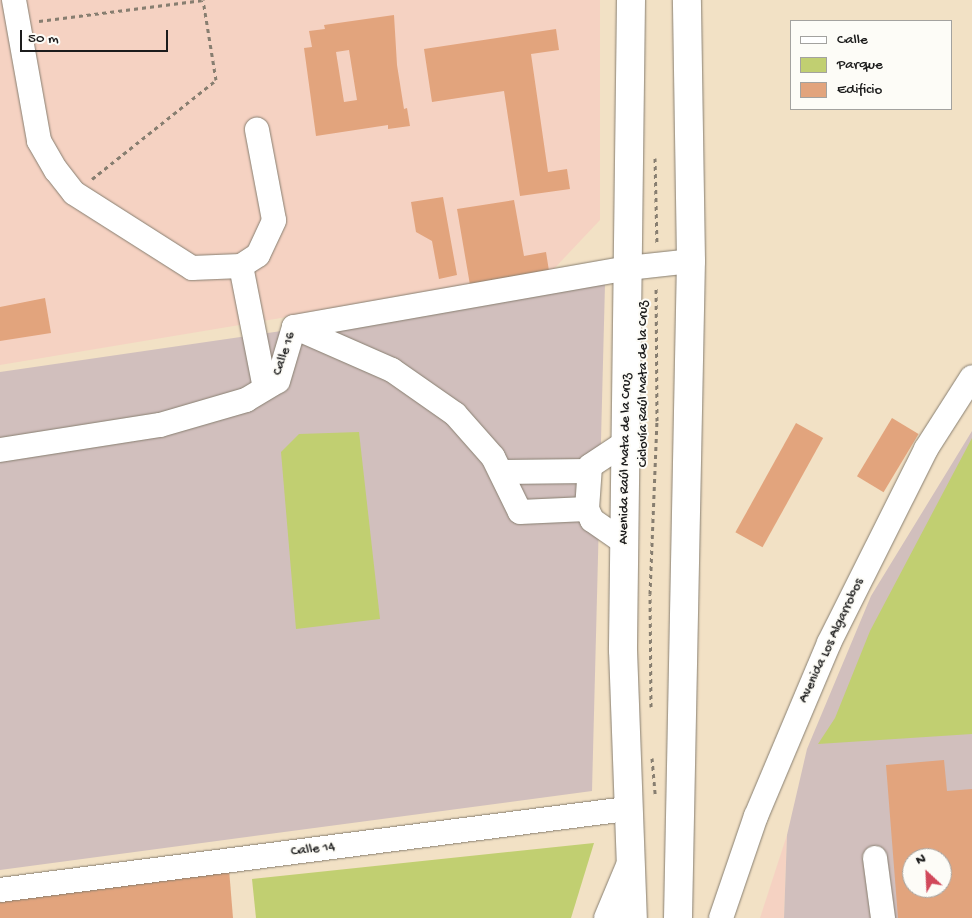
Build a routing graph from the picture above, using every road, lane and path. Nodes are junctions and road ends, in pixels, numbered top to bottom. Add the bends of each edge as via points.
1 (14, 0) edge
2 (202, 0) edge
3 (631, 0) edge
4 (687, 0) edge
5 (18, 23) junction
6 (258, 130) dead end
7 (654, 149) dead end
8 (74, 194) junction
9 (692, 261) junction
10 (656, 265) junction
11 (241, 266) junction
12 (628, 268) junction
13 (294, 327) junction
14 (972, 377) edge
15 (265, 388) junction
16 (626, 442) junction
17 (0, 450) edge
18 (589, 471) junction
19 (502, 472) junction
20 (588, 509) junction
21 (625, 543) junction
22 (651, 715) dead end
23 (652, 750) dead end
24 (656, 799) dead end
25 (626, 809) junction
26 (875, 858) dead end
27 (629, 863) junction
28 (0, 890) edge
29 (606, 918) edge
30 (632, 918) edge
31 (678, 918) edge
32 (721, 918) edge
33 (883, 918) edge

1 - 5 street
2 - 5 path
2 - 8 path via 216,80
3 - 12 main road, Avenida Raúl Mata de la Cruz
4 - 9 main road
5 - 8 street via 40,141
6 - 11 street via 274,220 258,255
7 - 10 path, Ciclovía Raúl Mata de la Cruz
8 - 11 street via 192,268
9 - 10 street, Calle 16
9 - 31 main road
10 - 12 street, Calle 16
10 - 22 path, Ciclovía Raúl Mata de la Cruz via 657,421 650,594
11 - 15 street
12 - 13 street, Calle 16
12 - 16 main road, Avenida Raúl Mata de la Cruz
13 - 15 street, Calle 16 via 278,380
13 - 19 street via 366,357 427,394 455,414 480,440
14 - 32 street, Avenida Los Algarrobos via 926,449 829,643 756,816
15 - 17 street, Calle 16 via 246,400 160,425
16 - 18 street via 590,466
16 - 21 main road, Avenida Raúl Mata de la Cruz
18 - 19 street
18 - 20 street
19 - 20 street via 520,512
20 - 21 street via 592,520
21 - 25 main road, Avenida Raúl Mata de la Cruz
23 - 24 path
25 - 27 main road, Avenida Raúl Mata de la Cruz
25 - 28 street, Calle 14
26 - 33 street
27 - 29 street
27 - 30 main road, Avenida Raúl Mata de la Cruz

